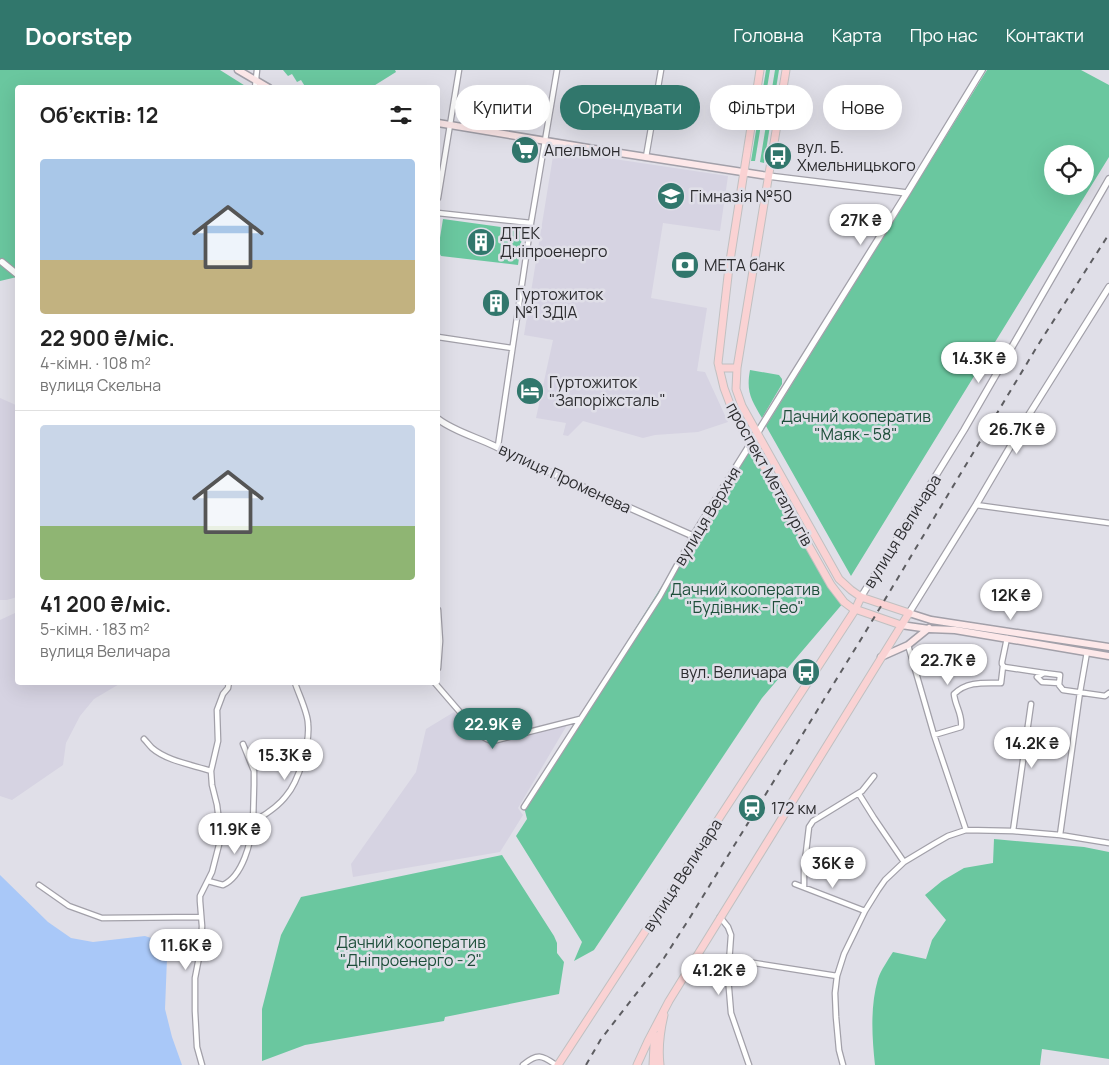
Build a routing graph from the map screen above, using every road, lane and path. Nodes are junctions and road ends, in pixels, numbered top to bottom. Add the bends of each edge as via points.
1 (238, 70) edge
2 (257, 70) edge
3 (459, 70) edge
4 (557, 70) edge
5 (661, 70) edge
6 (760, 70) edge
7 (786, 70) edge
8 (982, 70) edge
9 (255, 84) edge
10 (440, 122) edge
11 (450, 125) junction
12 (545, 140) junction
13 (646, 157) junction
14 (743, 173) junction
15 (768, 176) junction
16 (1109, 179) edge
17 (440, 186) edge
18 (907, 192) junction
19 (440, 213) edge
20 (531, 223) junction
21 (2, 262) dead end
22 (15, 273) edge
23 (1109, 287) edge
24 (440, 337) edge
25 (512, 348) junction
26 (719, 368) junction
27 (737, 368) junction
28 (440, 420) edge
29 (757, 432) junction
30 (751, 443) junction
31 (498, 446) junction
32 (976, 505) junction
33 (1109, 524) edge
34 (693, 536) junction
35 (861, 597) junction
36 (855, 610) junction
37 (909, 613) junction
38 (931, 620) junction
39 (901, 625) junction
40 (929, 629) junction
41 (1006, 638) junction
42 (908, 645) junction
43 (1109, 647) edge
44 (1087, 652) junction
45 (1109, 656) edge
46 (881, 657) junction
47 (1003, 666) junction
48 (1044, 673) junction
49 (1059, 683) junction
50 (228, 685) edge
51 (297, 685) edge
52 (437, 685) edge
53 (1080, 692) junction
54 (1109, 693) edge
55 (1031, 704) dead end
56 (580, 719) junction
57 (934, 735) junction
58 (144, 739) dead end
59 (243, 744) dead end
60 (212, 771) junction
61 (874, 776) dead end
62 (859, 794) junction
63 (524, 807) dead end
64 (253, 822) junction
65 (966, 830) junction
66 (1013, 831) junction
67 (1060, 835) junction
68 (1109, 843) edge
69 (904, 862) junction
70 (208, 881) junction
71 (795, 884) dead end
72 (39, 885) dead end
73 (804, 887) junction
74 (865, 911) junction
75 (201, 917) junction
76 (720, 917) junction
77 (729, 959) junction
78 (837, 976) junction
79 (669, 1001) junction
80 (662, 1024) junction
81 (202, 1065) edge
82 (523, 1065) edge
83 (557, 1065) edge
84 (637, 1065) edge
85 (654, 1065) edge
86 (660, 1065) edge
87 (749, 1065) edge
88 (843, 1065) edge

1 - 9 main road
2 - 9 street
3 - 11 street
4 - 12 street
5 - 13 street
6 - 14 main road, проспект Металургів
7 - 15 main road, проспект Металургів
8 - 18 street, вулиця Верхня
10 - 11 main road
11 - 12 main road
11 - 17 street
12 - 13 main road
12 - 20 street
13 - 14 main road
14 - 15 main road
14 - 26 main road, проспект Металургів
15 - 18 street
15 - 27 main road, проспект Металургів
16 - 35 street, вулиця Величара via 964,430
18 - 29 street, вулиця Верхня
19 - 20 street
20 - 25 street
21 - 22 street
23 - 32 street
24 - 25 street
25 - 31 street
26 - 27 main road
26 - 30 main road, проспект Металургів via 733,412
27 - 29 main road, проспект Металургів via 736,389
28 - 31 street, вулиця Променева via 463,434
29 - 30 street, вулиця Верхня
29 - 35 main road, проспект Металургів via 839,579
30 - 34 street, вулиця Верхня
30 - 36 main road, проспект Металургів via 831,585
31 - 34 street, вулиця Променева via 509,454
32 - 33 street
32 - 37 street
34 - 56 street, вулиця Верхня via 660,596
35 - 36 main road, вулиця Величара
35 - 37 main road, проспект Металургів
36 - 39 main road, проспект Металургів
36 - 83 main road, вулиця Величара
37 - 38 main road
37 - 39 main road
38 - 40 main road
38 - 43 main road
39 - 40 main road
39 - 46 main road
40 - 41 main road
40 - 42 main road
41 - 44 main road
41 - 47 street
42 - 46 main road
42 - 57 street
44 - 45 main road
44 - 53 street
46 - 76 main road
47 - 48 street
47 - 57 street via 1001,682 977,682 958,690 954,694 954,702 962,721 961,727
48 - 49 street via 1060,676
48 - 49 street via 1037,677 1042,682
49 - 53 street via 1061,689
50 - 60 street via 217,710 218,741
51 - 64 street via 308,722 306,750 286,796 265,816
52 - 56 street via 482,736 493,741
53 - 54 street via 1105,696
53 - 67 street
55 - 66 street
56 - 63 street, вулиця Верхня
57 - 65 street
58 - 60 street via 165,756
59 - 64 street via 254,771
60 - 70 street via 221,837
61 - 62 street
62 - 69 street
62 - 73 street via 813,821 809,827
64 - 70 street via 238,872 223,885
65 - 66 street
65 - 69 street via 948,836
66 - 67 street
67 - 68 street
69 - 74 street via 885,880
70 - 75 street via 200,896
71 - 73 street
72 - 75 street via 68,906 102,918
73 - 74 street
74 - 78 street
75 - 81 street via 194,1011
76 - 77 street via 731,935
76 - 79 main road
77 - 78 street
77 - 87 street via 731,1013
78 - 88 street via 836,1017
79 - 80 main road
79 - 84 main road
80 - 85 main road via 654,1045
80 - 86 main road
82 - 83 street via 539,1056

